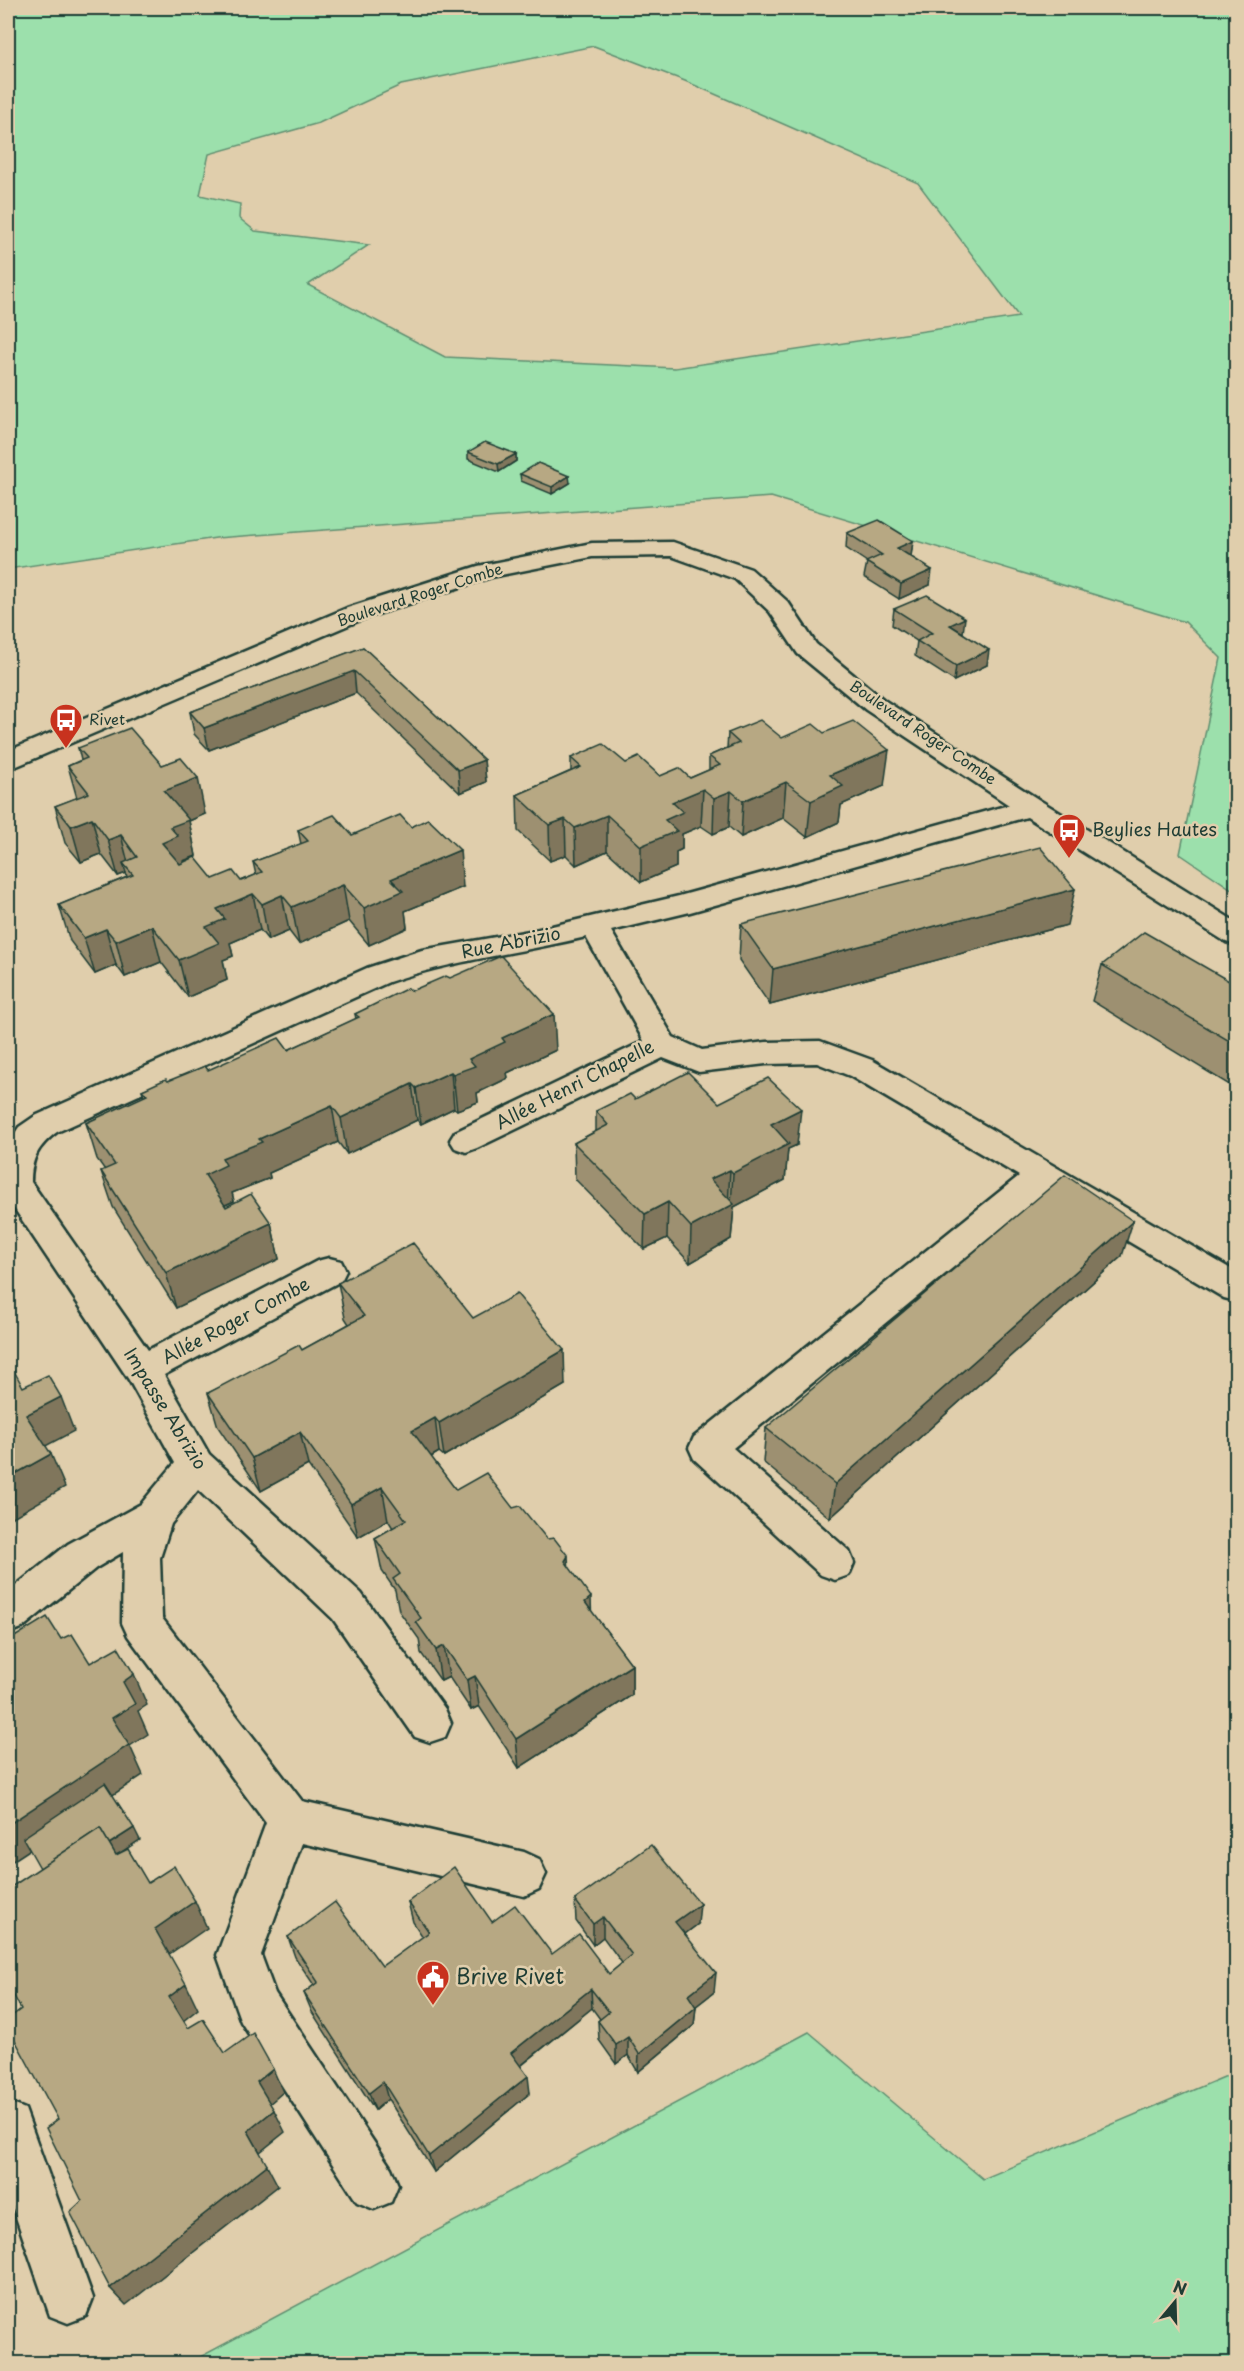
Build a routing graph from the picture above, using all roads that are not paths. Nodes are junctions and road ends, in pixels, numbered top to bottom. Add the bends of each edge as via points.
1 (8, 760) edge
2 (1031, 807) junction
3 (593, 925) junction
4 (1236, 935) edge
5 (662, 1045) junction
6 (466, 1140) dead end
7 (19, 1149) joint
8 (1043, 1175) junction
9 (329, 1271) dead end
10 (1236, 1288) edge
11 (142, 1370) junction
12 (196, 1465) junction
13 (154, 1516) junction
14 (835, 1563) dead end
15 (8, 1615) edge
16 (430, 1723) dead end
17 (289, 1819) junction
18 (524, 1874) dead end
19 (8, 2126) edge
20 (374, 2185) dead end
21 (68, 2298) dead end

1 - 2 street, Boulevard Roger Combe via 356,613 475,574 592,550 673,549 743,574 779,607 807,649 858,691
2 - 3 street, Rue Abrizio via 680,905
2 - 4 street, Boulevard Roger Combe
3 - 5 street, Allée Henri Chapelle
3 - 7 street, Rue Abrizio via 535,940 422,960 378,975 46,1125 31,1133
5 - 6 street, Allée Henri Chapelle
5 - 8 street via 699,1061 766,1053 820,1052 861,1068
7 - 11 street, Impasse Abrizio via 15,1184
8 - 10 street
8 - 14 street via 707,1448
9 - 11 street, Allée Roger Combe
11 - 12 street, Impasse Abrizio
12 - 13 street
12 - 16 street, Impasse Abrizio via 347,1606
13 - 15 street via 82,1556
13 - 17 street via 141,1558 142,1623
17 - 18 street
17 - 20 street via 239,1954 257,2006
19 - 21 street

